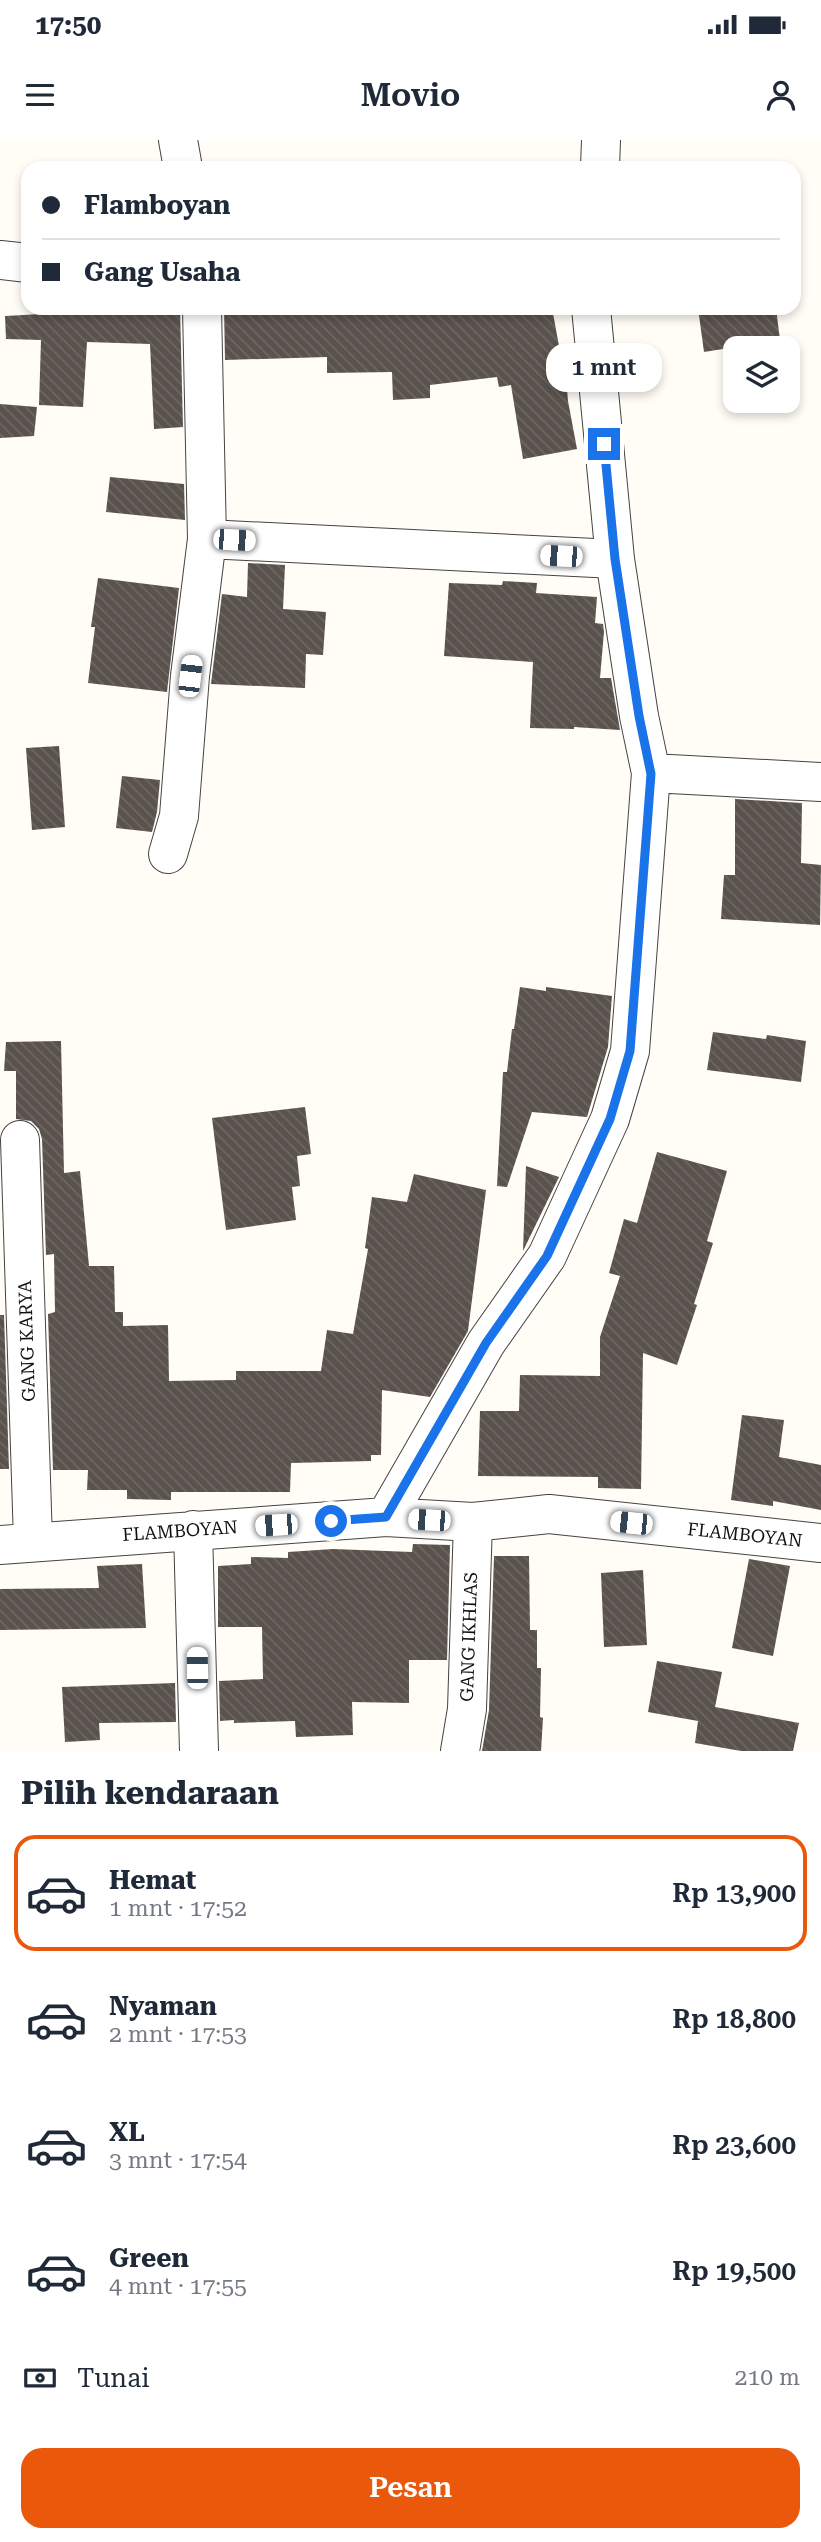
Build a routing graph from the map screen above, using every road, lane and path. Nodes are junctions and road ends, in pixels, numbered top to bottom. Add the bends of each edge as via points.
1 (178, 140) edge
2 (601, 140) edge
3 (182, 161) edge
4 (600, 161) edge
5 (0, 260) edge
6 (21, 262) edge
7 (202, 315) edge
8 (592, 315) edge
9 (207, 539) junction
10 (615, 559) junction
11 (651, 774) junction
12 (821, 782) edge
13 (168, 854) dead end
14 (20, 1140) dead end
15 (386, 1517) junction
16 (472, 1522) junction
17 (193, 1530) junction
18 (16, 1543) edge
19 (821, 1543) edge
20 (199, 1751) edge
21 (460, 1751) edge

1 - 3 street
2 - 4 street
5 - 6 street
7 - 9 street
8 - 10 street
9 - 10 street
9 - 13 street via 178,816
10 - 11 street
11 - 12 street
11 - 15 street via 630,1051 610,1119 547,1256 486,1343
14 - 18 street, GANG KARYA
15 - 16 street, FLAMBOYAN
15 - 17 street, FLAMBOYAN
16 - 19 street, FLAMBOYAN via 549,1514
16 - 21 street, GANG IKHLAS via 467,1709
17 - 18 street, FLAMBOYAN
17 - 20 street

